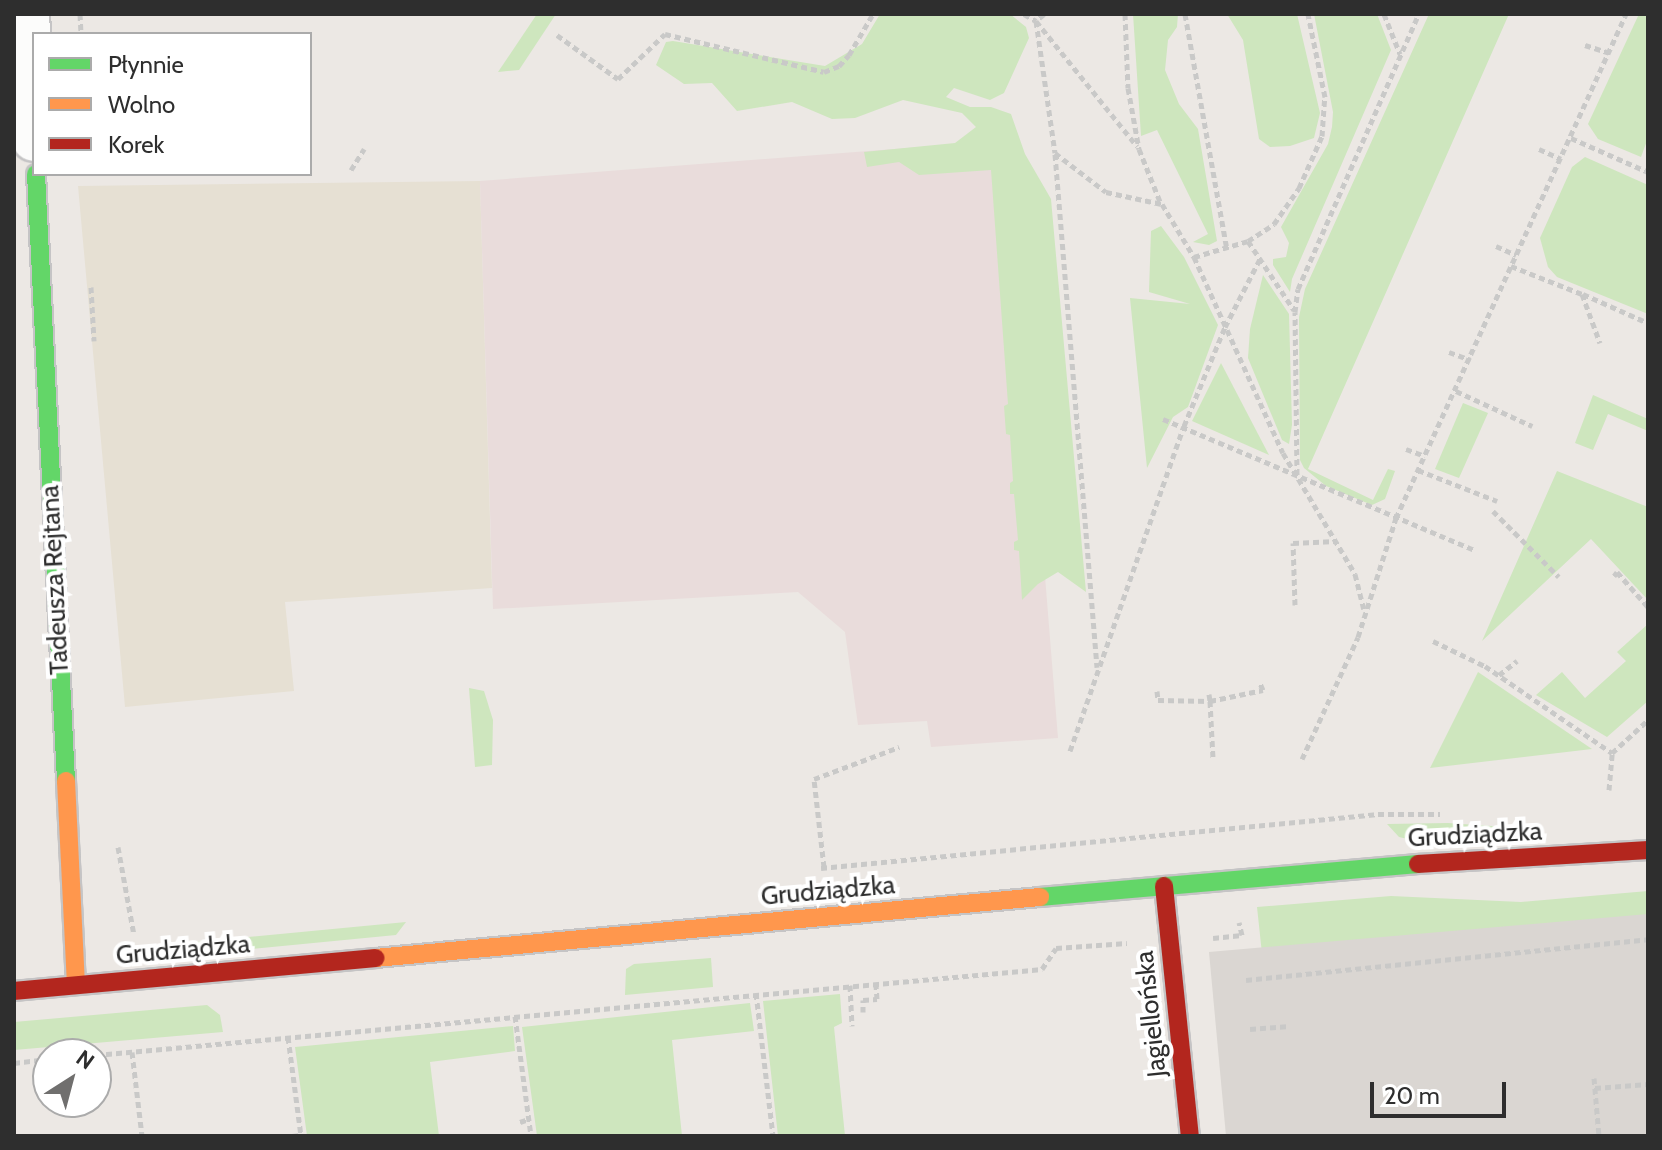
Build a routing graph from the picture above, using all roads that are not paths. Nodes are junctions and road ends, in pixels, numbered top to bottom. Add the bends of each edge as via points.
1 (27, 14) edge
2 (32, 103) edge
3 (36, 176) edge
4 (1648, 850) edge
5 (1164, 886) junction
6 (76, 985) junction
7 (14, 991) edge
8 (1190, 1136) edge

1 - 2 street
3 - 6 street, Tadeusza Rejtana
4 - 5 street, Grudziądzka
5 - 6 street, Grudziądzka
5 - 8 street, Jagiellońska
6 - 7 street, Grudziądzka

